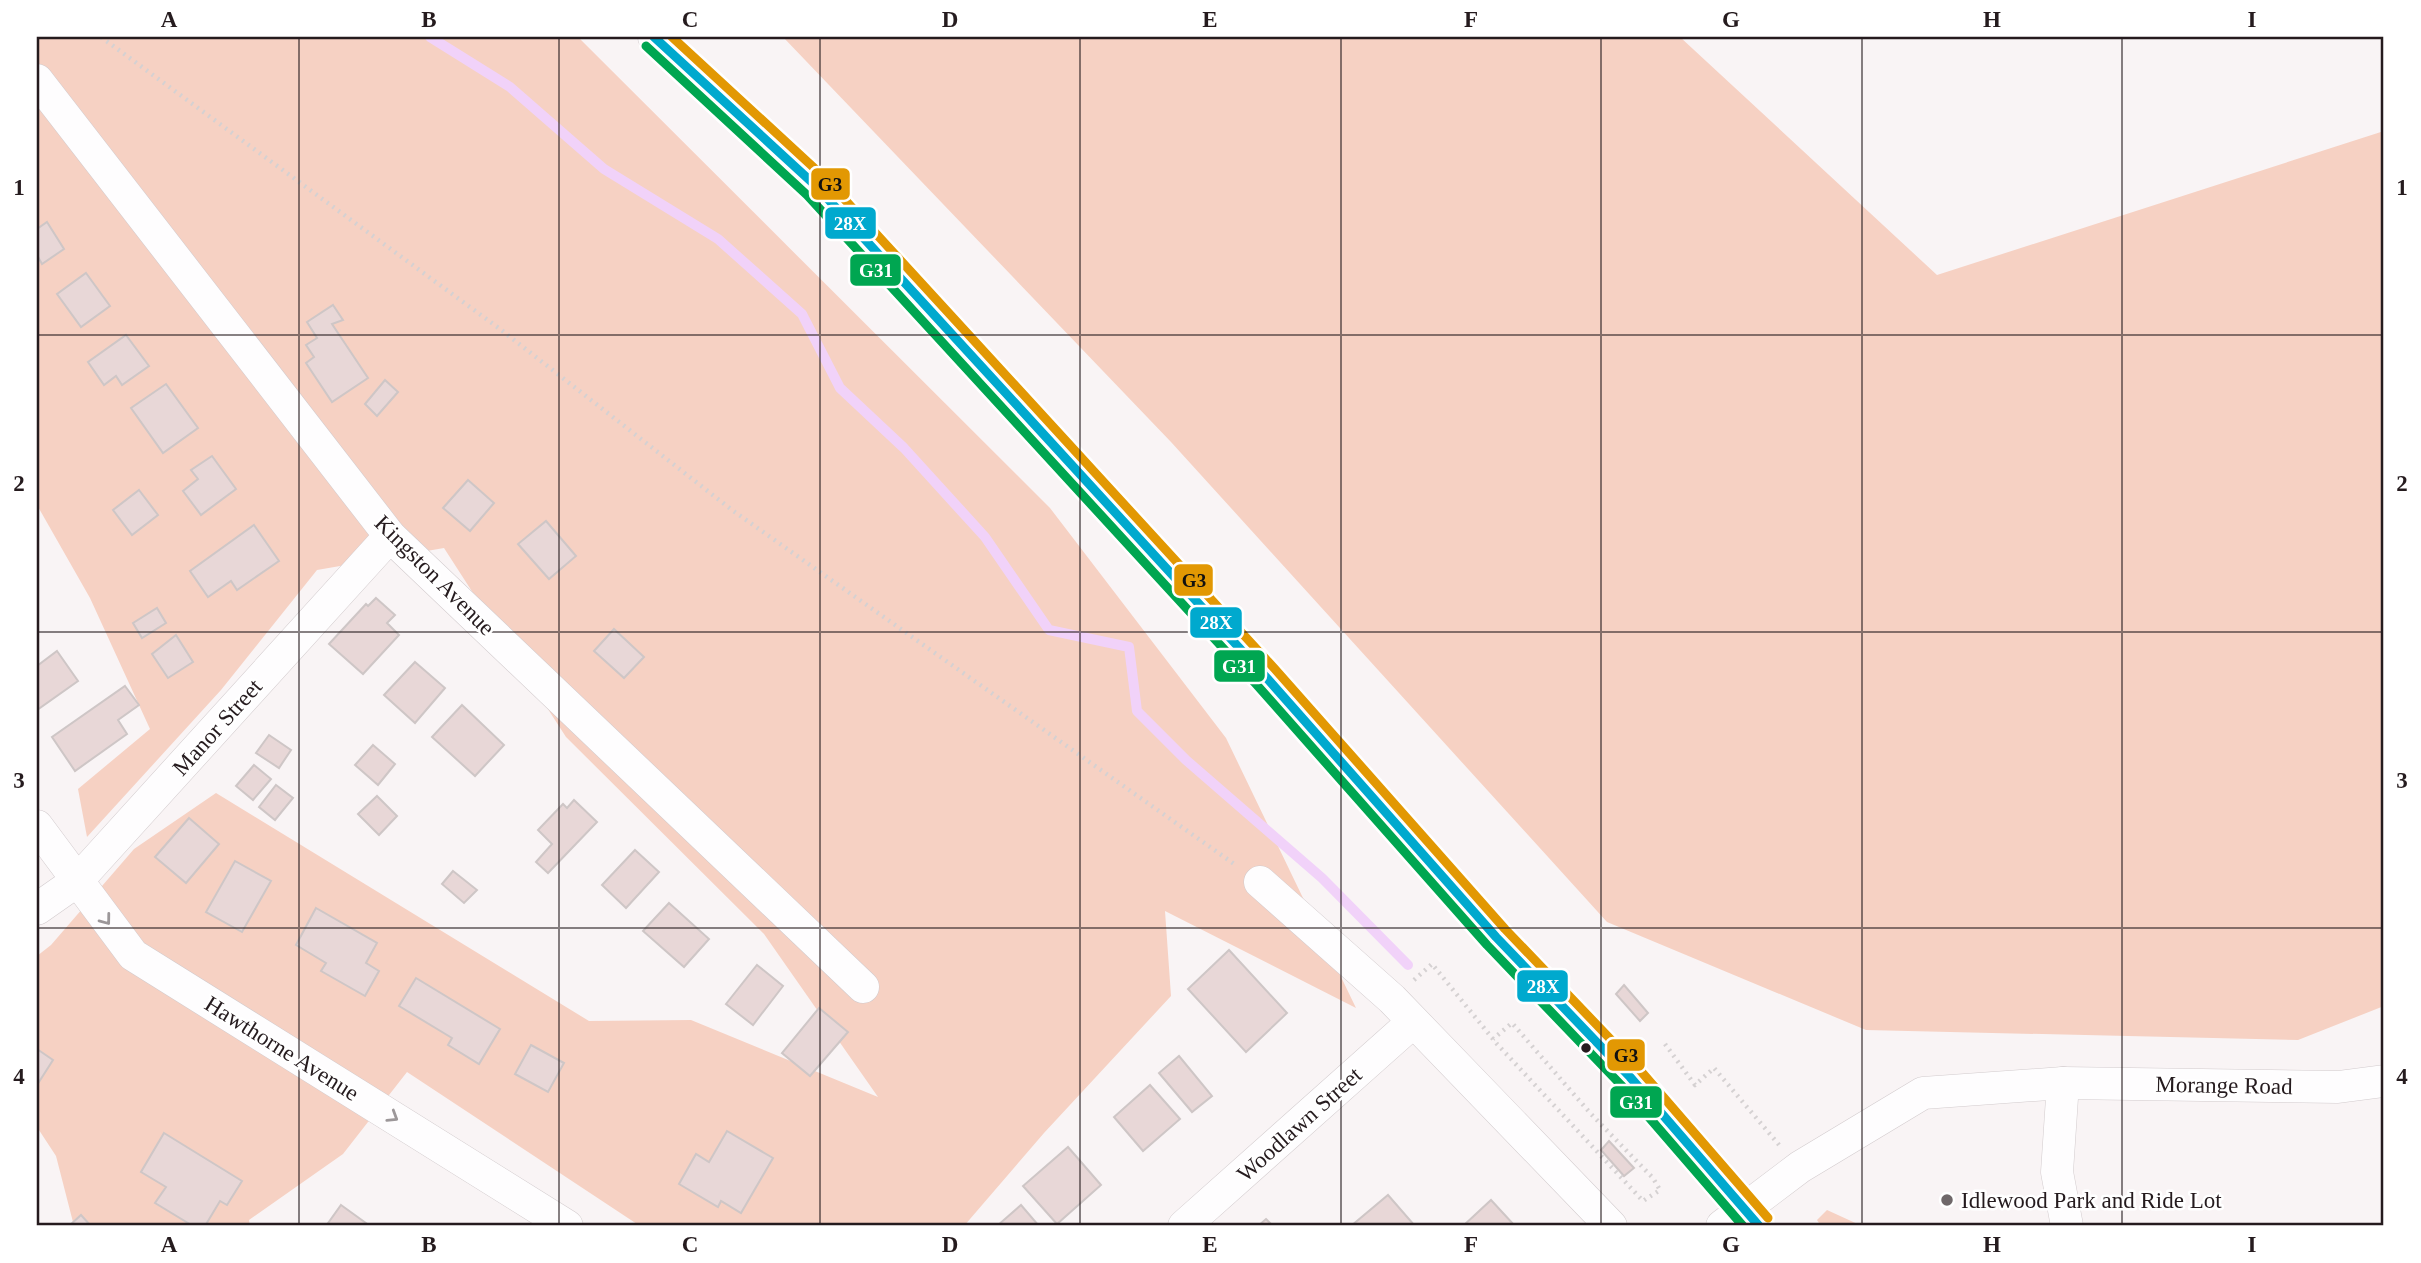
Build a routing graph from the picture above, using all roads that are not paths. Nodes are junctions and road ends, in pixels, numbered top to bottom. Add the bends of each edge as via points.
1 (654, 37) edge
2 (37, 80) edge
3 (390, 536) junction
4 (37, 826) edge
5 (77, 881) junction
6 (1260, 882) road end
7 (37, 909) edge
8 (863, 987) dead end
9 (1413, 1022) junction
10 (2384, 1081) edge
11 (2063, 1083) junction
12 (568, 1226) edge
13 (1184, 1226) edge
14 (1611, 1226) edge
15 (1722, 1226) edge
16 (1759, 1226) edge
17 (2067, 1226) edge

1 - 16 street, bridge via 816,186 1265,676 1496,937 1630,1077
2 - 3 street, Kingston Avenue
3 - 5 street, Manor Street
3 - 8 street, Kingston Avenue
4 - 5 street, Hawthorne Avenue
5 - 7 street, Manor Street
5 -> 12 street, Hawthorne Avenue via 133,955
6 - 9 street
9 - 13 street, Woodlawn Street
9 - 14 street
10 - 11 street, Morange Road via 2338,1087
11 - 15 street, Morange Road via 1923,1093 1800,1167
11 - 17 street via 2057,1172

